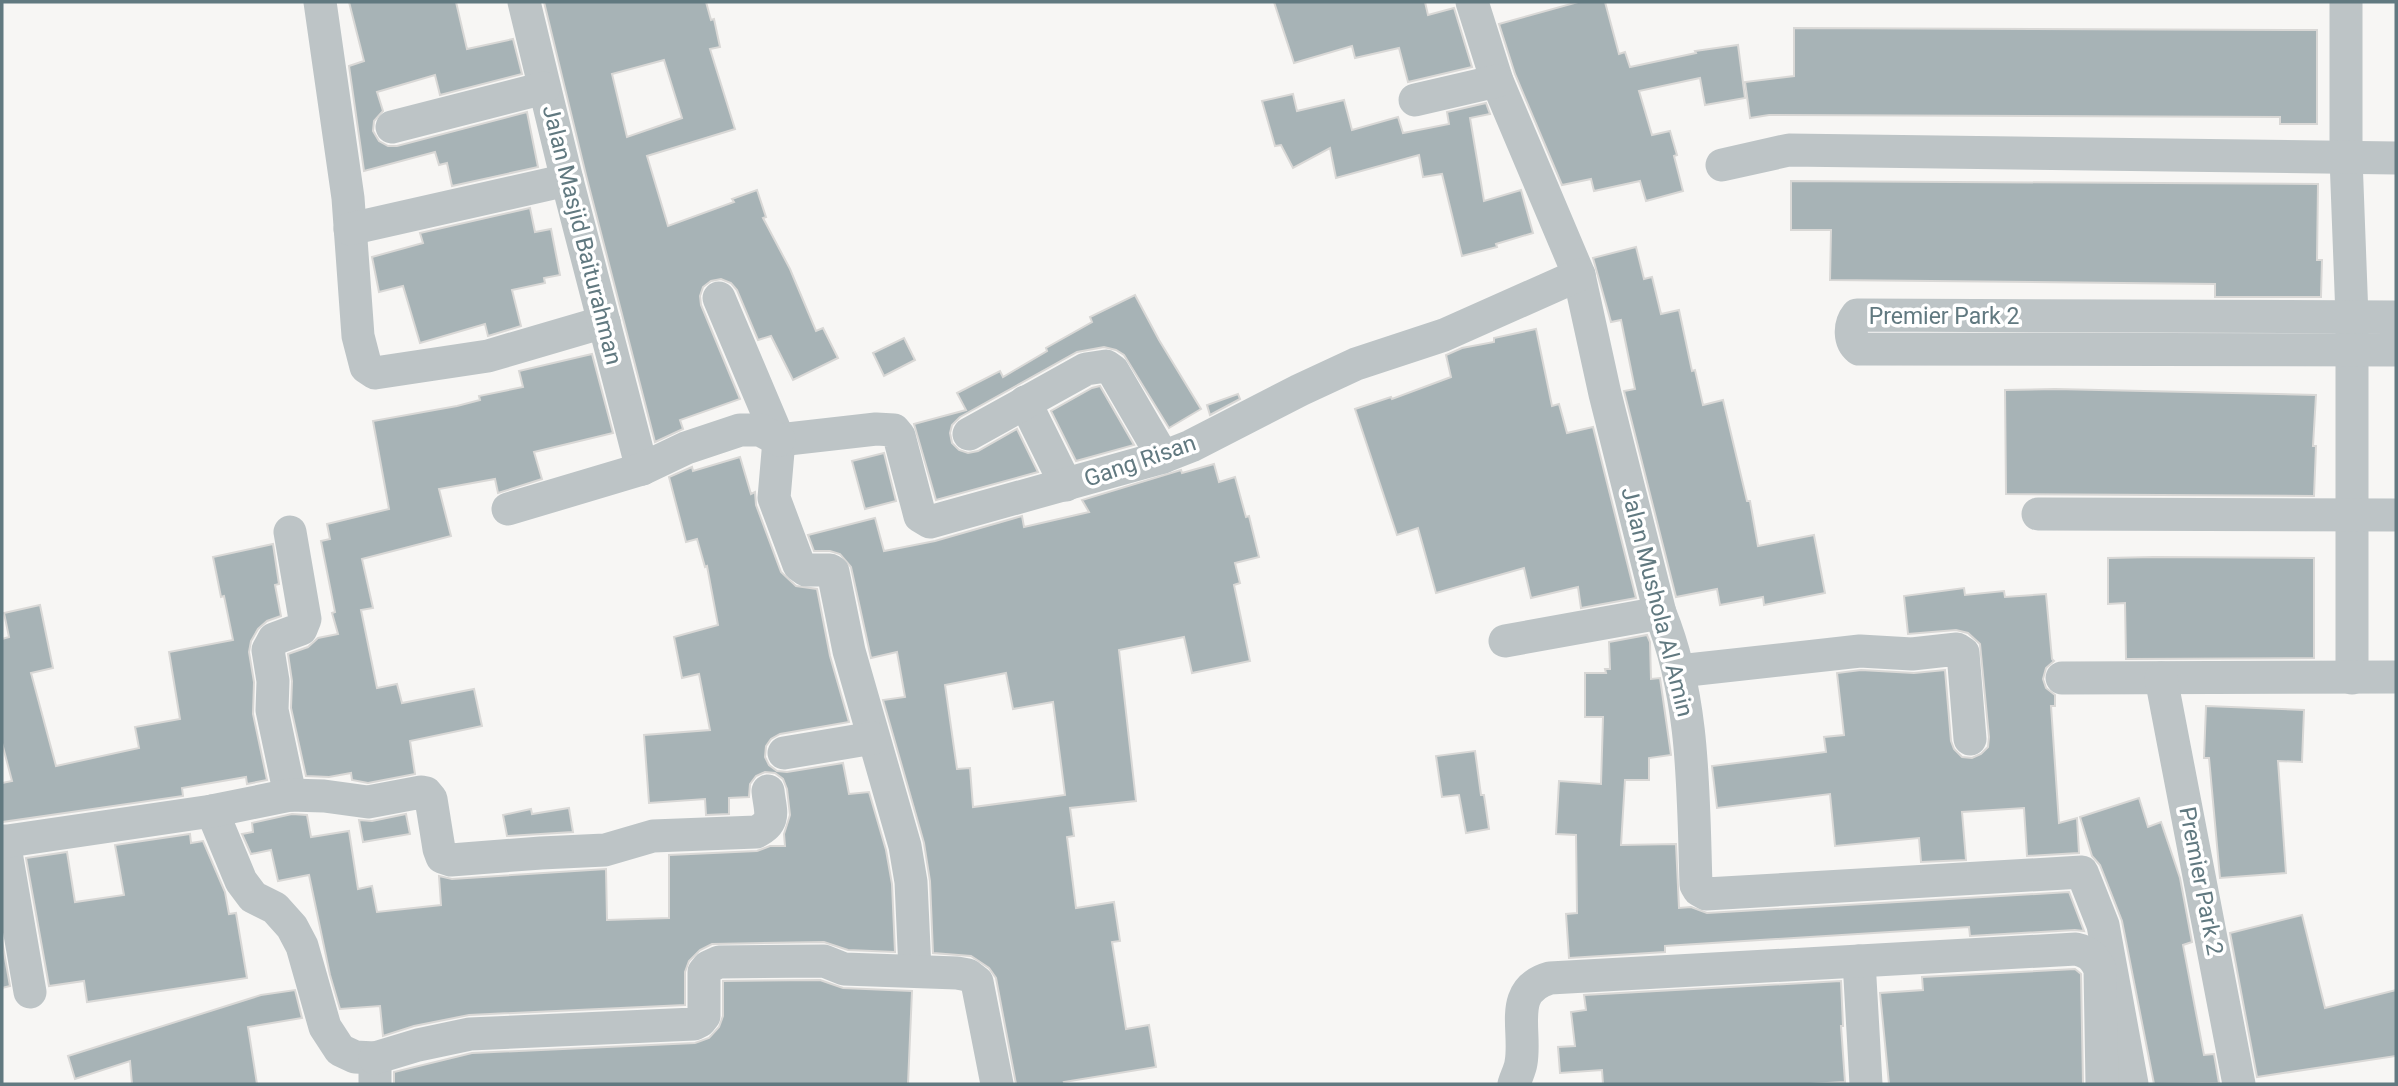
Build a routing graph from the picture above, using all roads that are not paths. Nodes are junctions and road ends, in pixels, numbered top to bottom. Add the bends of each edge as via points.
1 (320, 2) edge
2 (1472, 2) edge
3 (2346, 2) edge
4 (530, 3) edge
5 (1497, 80) junction
6 (544, 88) junction
7 (1415, 100) dead end
8 (392, 127) dead end
9 (2346, 158) junction
10 (2396, 158) edge
11 (1722, 165) dead end
12 (567, 180) junction
13 (350, 229) junction
14 (1579, 275) junction
15 (719, 298) dead end
16 (2396, 317) edge
17 (604, 322) junction
18 (2352, 333) junction
19 (2396, 349) edge
20 (1025, 402) junction
21 (969, 434) dead end
22 (779, 440) junction
23 (1163, 457) junction
24 (642, 469) junction
25 (1066, 485) junction
26 (508, 509) dead end
27 (2038, 514) dead end
28 (2353, 515) junction
29 (2396, 515) edge
30 (290, 532) dead end
31 (1660, 613) junction
32 (1505, 641) dead end
33 (1679, 671) junction
34 (2352, 677) junction
35 (2396, 677) edge
36 (2062, 678) dead end
37 (2161, 678) junction
38 (873, 738) junction
39 (1970, 739) dead end
40 (784, 752) dead end
41 (768, 791) dead end
42 (290, 795) junction
43 (212, 811) junction
44 (3, 841) edge
45 (1859, 961) junction
46 (915, 970) junction
47 (30, 992) dead end
48 (375, 1071) edge
49 (1522, 1077) edge
50 (997, 1084) edge
51 (1866, 1084) edge
52 (2102, 1084) edge
53 (2132, 1084) edge
54 (2239, 1084) edge

1 - 13 street
2 - 5 street, Jalan Mushola Al Amin
3 - 9 street
4 - 6 street, Jalan Masjid Baiturahman
5 - 7 street
5 - 14 street, Jalan Mushola Al Amin
6 - 8 street
6 - 12 street, Jalan Masjid Baiturahman
9 - 10 street
9 - 11 street via 1789,150
9 - 18 street
12 - 13 street
12 - 17 street, Jalan Masjid Baiturahman
13 - 17 street via 358,336 366,367 375,373 488,356
14 - 23 street, Gang Risan via 1444,335 1356,364
14 - 31 street, Jalan Mushola Al Amin
15 - 22 street
16 - 18 street, Premier Park 2
17 - 24 street, Jalan Masjid Baiturahman
18 - 18 street, Premier Park 2 via 1859,349 1851,333 1857,315
18 - 19 street, Premier Park 2
18 - 28 street
20 - 21 street
20 - 23 street via 1086,369 1106,366
20 - 25 street
22 - 24 street via 760,430 740,430
22 - 25 street, Gang Risan via 894,430 920,516 930,522
22 - 38 street via 774,498 799,565 833,572
23 - 25 street, Gang Risan
24 - 26 street
27 - 28 street
28 - 29 street
28 - 34 street
30 - 42 street via 305,619 301,629 274,639 268,650 274,681 272,710
31 - 32 street
31 - 33 street, Jalan Mushola Al Amin
33 - 39 street via 1860,651 1912,654 1957,649 1963,653
33 - 53 street, Jalan Mushola Al Amin via 1691,747 1699,890 1706,894 2082,872 2103,925
34 - 35 street
34 - 37 street
36 - 37 street
37 - 54 street, Premier Park 2
38 - 40 street
38 - 46 street via 905,846
41 - 42 street via 771,820 756,832 653,835 605,850 451,860 442,857 439,849 431,799 426,793 368,802
42 - 43 street
43 - 44 street
43 - 48 street via 241,881 253,897 275,908 292,926 325,1027 340,1050
44 - 47 street
45 - 49 street via 1536,982 1525,993 1522,1006
45 - 51 street
45 - 52 street via 2087,951 2100,969
46 - 48 street via 844,969 824,961 719,962 704,972 704,1016 694,1024 470,1034 418,1045
46 - 50 street via 968,975 977,982

